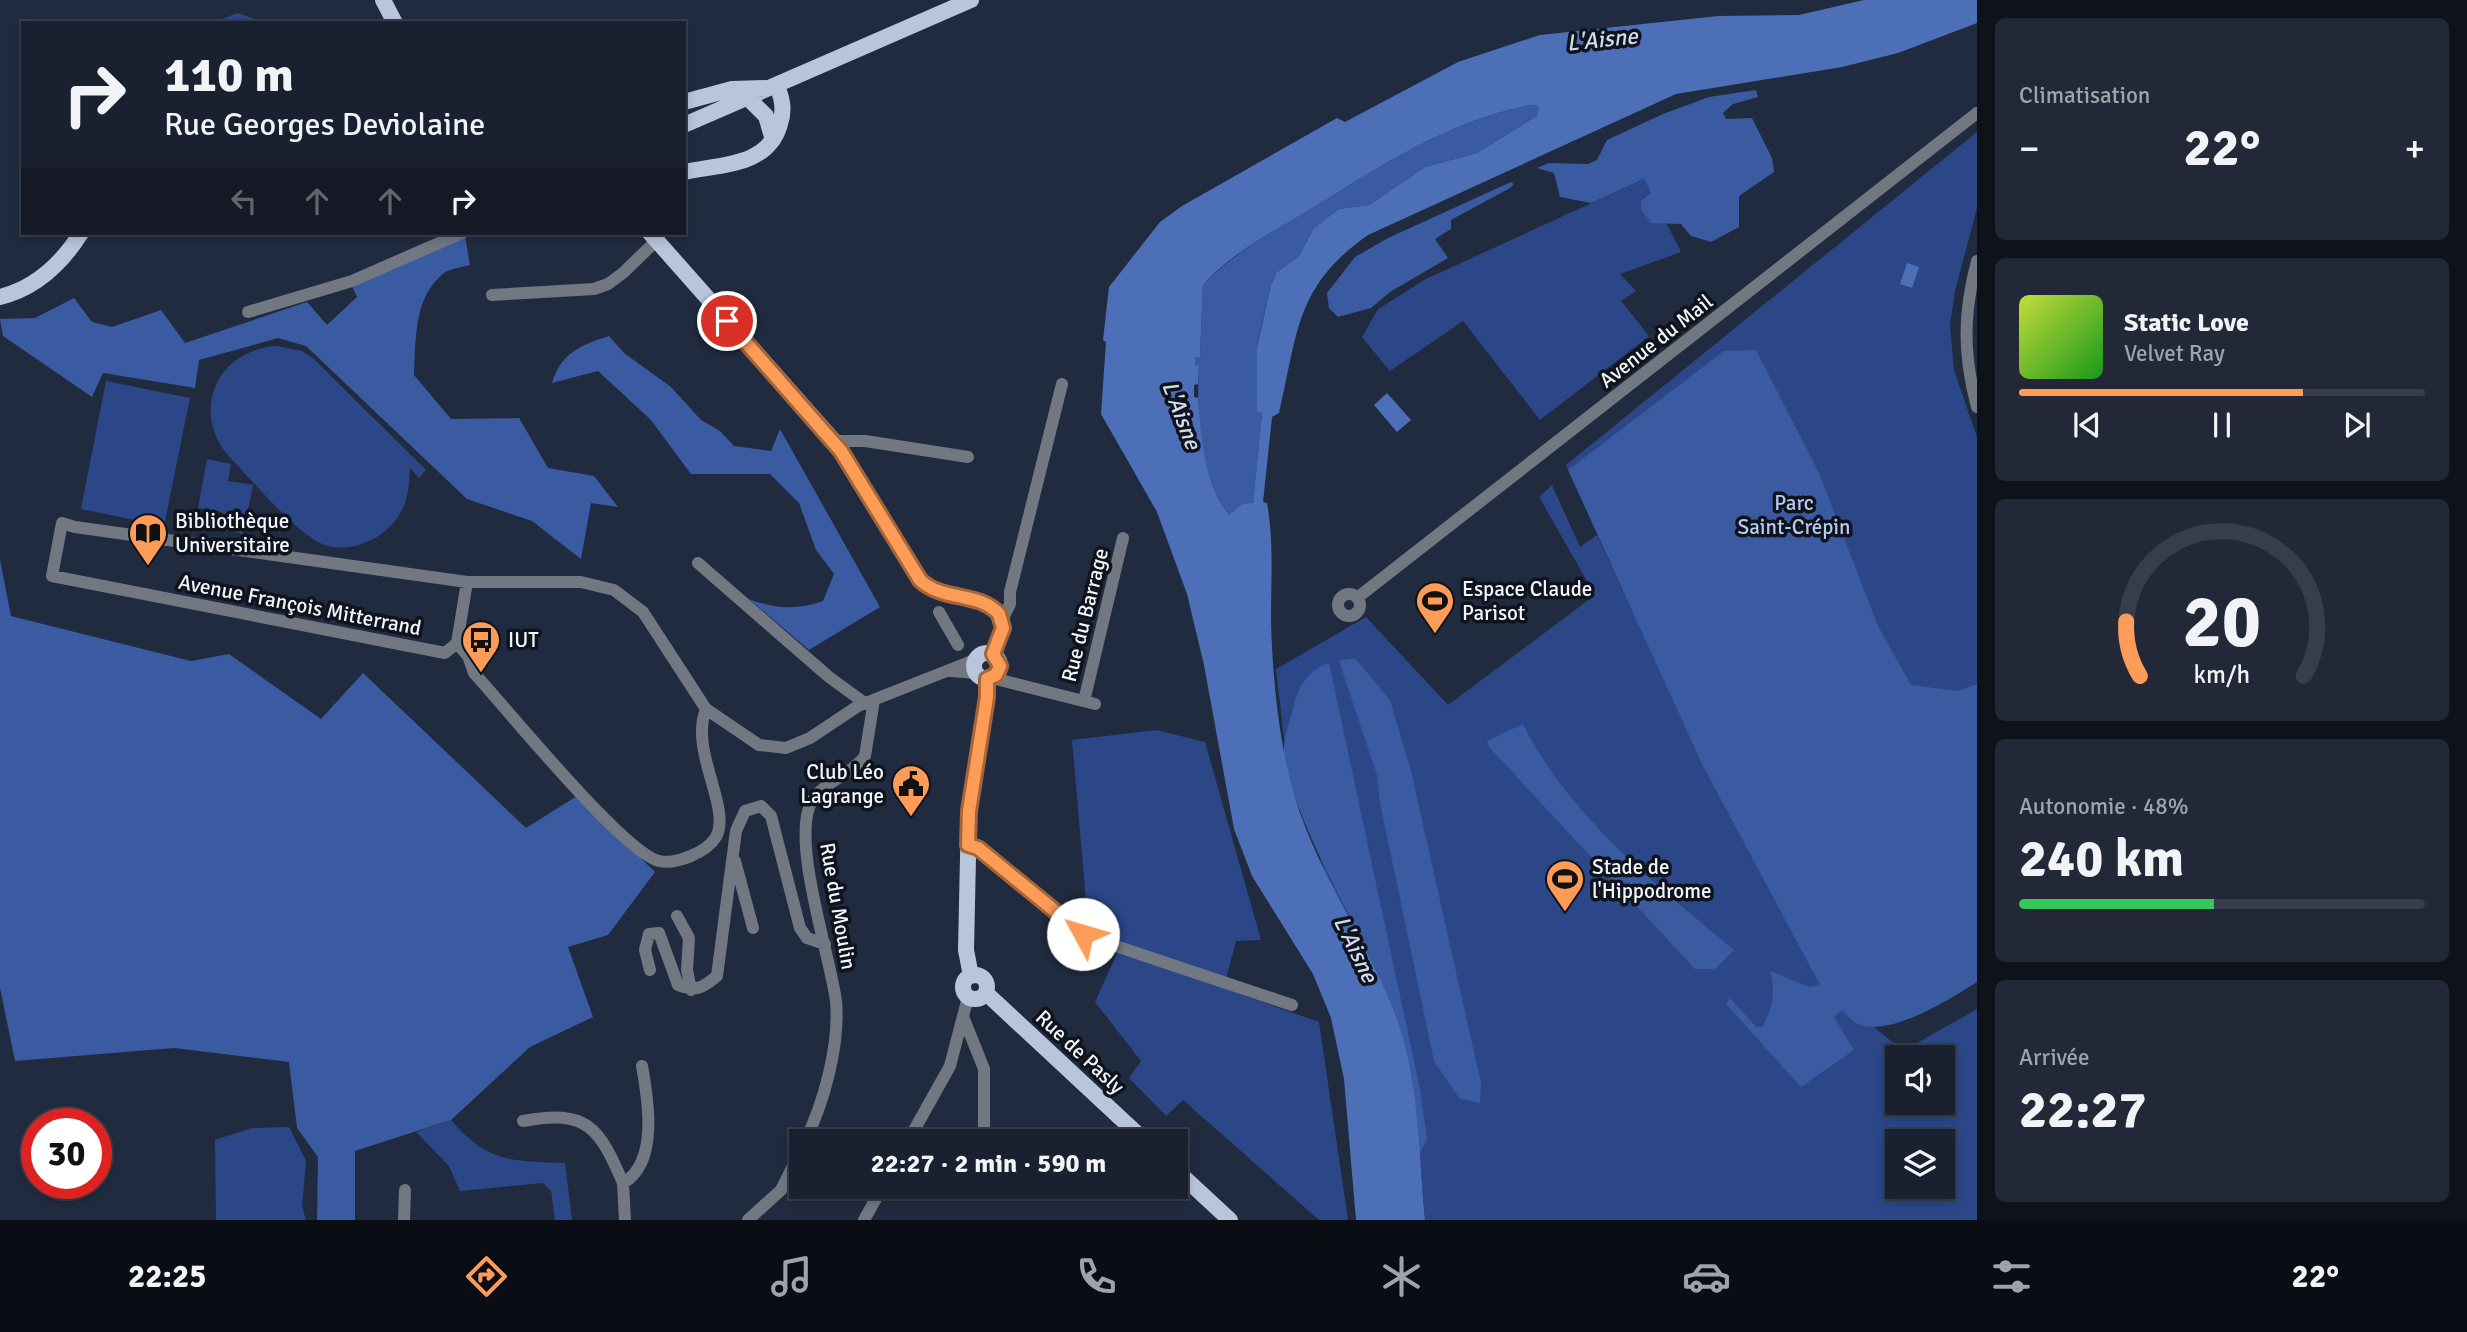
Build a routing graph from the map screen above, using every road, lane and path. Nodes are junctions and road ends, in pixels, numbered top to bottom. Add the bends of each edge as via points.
1 (383, 0) edge
2 (971, 0) edge
3 (394, 21) edge
4 (777, 87) junction
5 (749, 99) junction
6 (686, 101) edge
7 (1977, 113) edge
8 (686, 124) edge
9 (773, 140) junction
10 (686, 172) edge
11 (79, 235) edge
12 (457, 235) edge
13 (654, 235) edge
14 (1977, 261) edge
15 (492, 295) dead end
16 (0, 297) edge
17 (248, 312) dead end
18 (1971, 326) edge
19 (1062, 384) dead end
20 (1977, 407) edge
21 (834, 441) junction
22 (968, 457) dead end
23 (1124, 538) dead end
24 (698, 563) dead end
25 (467, 582) junction
26 (1010, 592) junction
27 (1357, 598) dead end
28 (991, 606) junction
29 (939, 612) dead end
30 (1002, 620) junction
31 (457, 643) junction
32 (958, 645) dead end
33 (985, 668) junction
34 (870, 702) junction
35 (706, 709) junction
36 (968, 845) junction
37 (733, 852) junction
38 (677, 916) dead end
39 (753, 928) dead end
40 (825, 944) junction
41 (650, 970) dead end
42 (971, 976) junction
43 (691, 990) junction
44 (986, 993) junction
45 (968, 997) junction
46 (1292, 1005) dead end
47 (964, 1019) junction
48 (642, 1066) dead end
49 (523, 1121) dead end
50 (811, 1129) edge
51 (915, 1129) edge
52 (984, 1129) edge
53 (1132, 1129) edge
54 (789, 1173) edge
55 (1188, 1181) edge
56 (623, 1183) junction
57 (405, 1190) dead end
58 (876, 1199) edge
59 (404, 1220) edge
60 (625, 1220) edge
61 (748, 1220) edge
62 (864, 1220) edge
63 (1230, 1220) edge

1 - 3 main road
2 - 4 main road
4 - 5 main road
4 - 6 main road via 732,89
4 - 9 main road via 782,115
5 - 8 main road
5 - 9 main road via 766,116
7 - 27 street, Avenue du Mail
9 - 10 main road via 758,156
11 - 16 main road via 49,272
12 - 17 street via 352,281
13 - 15 street via 623,273 601,286
13 - 21 main road
14 - 18 street via 1967,298
18 - 20 street via 1967,369
19 - 26 street
21 - 22 street
21 - 28 main road via 920,580 939,594
23 - 33 street, Rue du Barrage via 1090,702
24 - 34 street via 829,677
25 - 31 street
25 - 31 street, Avenue François Mitterrand via 62,523 52,576 445,653
25 - 35 street, Avenue François Mitterrand via 580,582 614,590 643,612
26 - 28 street
26 - 30 street
28 - 30 main road
29 - 32 street
30 - 33 main road via 1003,628
31 - 35 street via 474,673 598,811 636,849 660,861 697,853 715,839 722,820 702,744
33 - 34 street, Avenue François Mitterrand via 951,671
33 - 36 main road via 987,697
34 - 35 street, Avenue François Mitterrand via 786,748 759,745
34 - 40 street, Rue du Moulin via 866,756 819,793 808,814 805,851
36 - 42 main road via 965,950
36 - 46 street via 978,848 1083,934
37 - 39 street
37 - 40 street via 745,811 761,806 768,810 800,928 807,938
37 - 43 street via 717,976
38 - 43 street via 689,938
40 - 50 street, Rue du Moulin via 836,1003 831,1068
41 - 43 street via 645,950 649,934 659,933 678,985
42 - 44 main road via 986,981
42 - 45 main road via 963,985
44 - 45 main road via 980,999
44 - 53 main road, Rue de Pasly
45 - 47 street
47 - 51 street via 950,1066
47 - 52 street via 984,1069
48 - 56 street via 649,1103 648,1137 635,1172
49 - 56 street via 555,1115 581,1122 603,1143
54 - 61 street via 780,1191
55 - 63 main road
56 - 60 street
57 - 59 street
58 - 62 street

